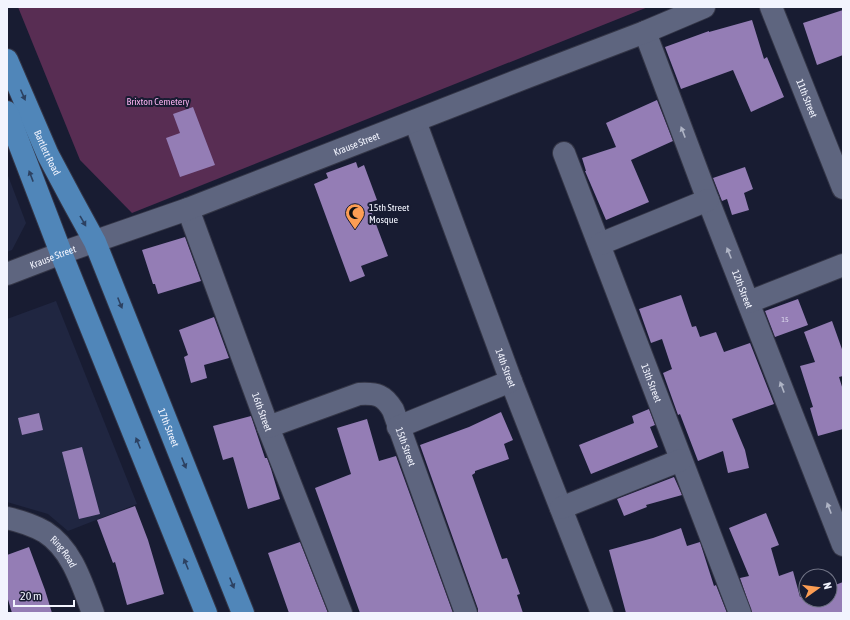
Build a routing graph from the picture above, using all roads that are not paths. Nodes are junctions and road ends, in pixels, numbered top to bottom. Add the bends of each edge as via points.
1 (704, 7) edge
2 (771, 7) edge
3 (645, 32) junction
4 (7, 60) edge
5 (7, 112) edge
6 (415, 121) junction
7 (564, 153) dead end
8 (843, 188) edge
9 (708, 200) junction
10 (188, 209) junction
11 (95, 242) junction
12 (600, 244) junction
13 (61, 253) junction
14 (843, 265) edge
15 (7, 274) edge
16 (749, 302) junction
17 (511, 382) junction
18 (268, 426) junction
19 (398, 426) junction
20 (681, 460) junction
21 (561, 508) junction
22 (7, 518) edge
23 (843, 545) edge
24 (93, 613) edge
25 (206, 613) edge
26 (244, 613) edge
27 (341, 613) edge
28 (466, 613) edge
29 (602, 613) edge
30 (740, 613) edge

1 - 3 street, Krause Street
2 - 8 street, 11th Street
3 - 6 street, Krause Street
9 -> 3 street, 12th Street
4 -> 11 main road, Bartlett Road via 48,154
13 -> 5 main road
6 - 10 street, Krause Street
6 - 17 street, 14th Street
7 - 12 street, 13th Street
9 - 12 street
16 -> 9 street, 12th Street
10 - 11 street, Krause Street
10 - 18 street, 16th Street
11 - 13 street, Krause Street
11 -> 26 main road, 17th Street
12 - 20 street, 13th Street
13 - 15 street, Krause Street
25 -> 13 main road
14 - 16 street
23 -> 16 street, 12th Street
17 - 19 street
17 - 21 street, 14th Street
18 - 19 street, 15th Street via 360,394 370,393 382,396 388,402
18 - 27 street, 16th Street
19 - 28 street, 15th Street
20 - 21 street
20 - 30 street, 13th Street
21 - 29 street, 14th Street
22 - 24 street, Ring Road via 44,531 55,540 71,560

